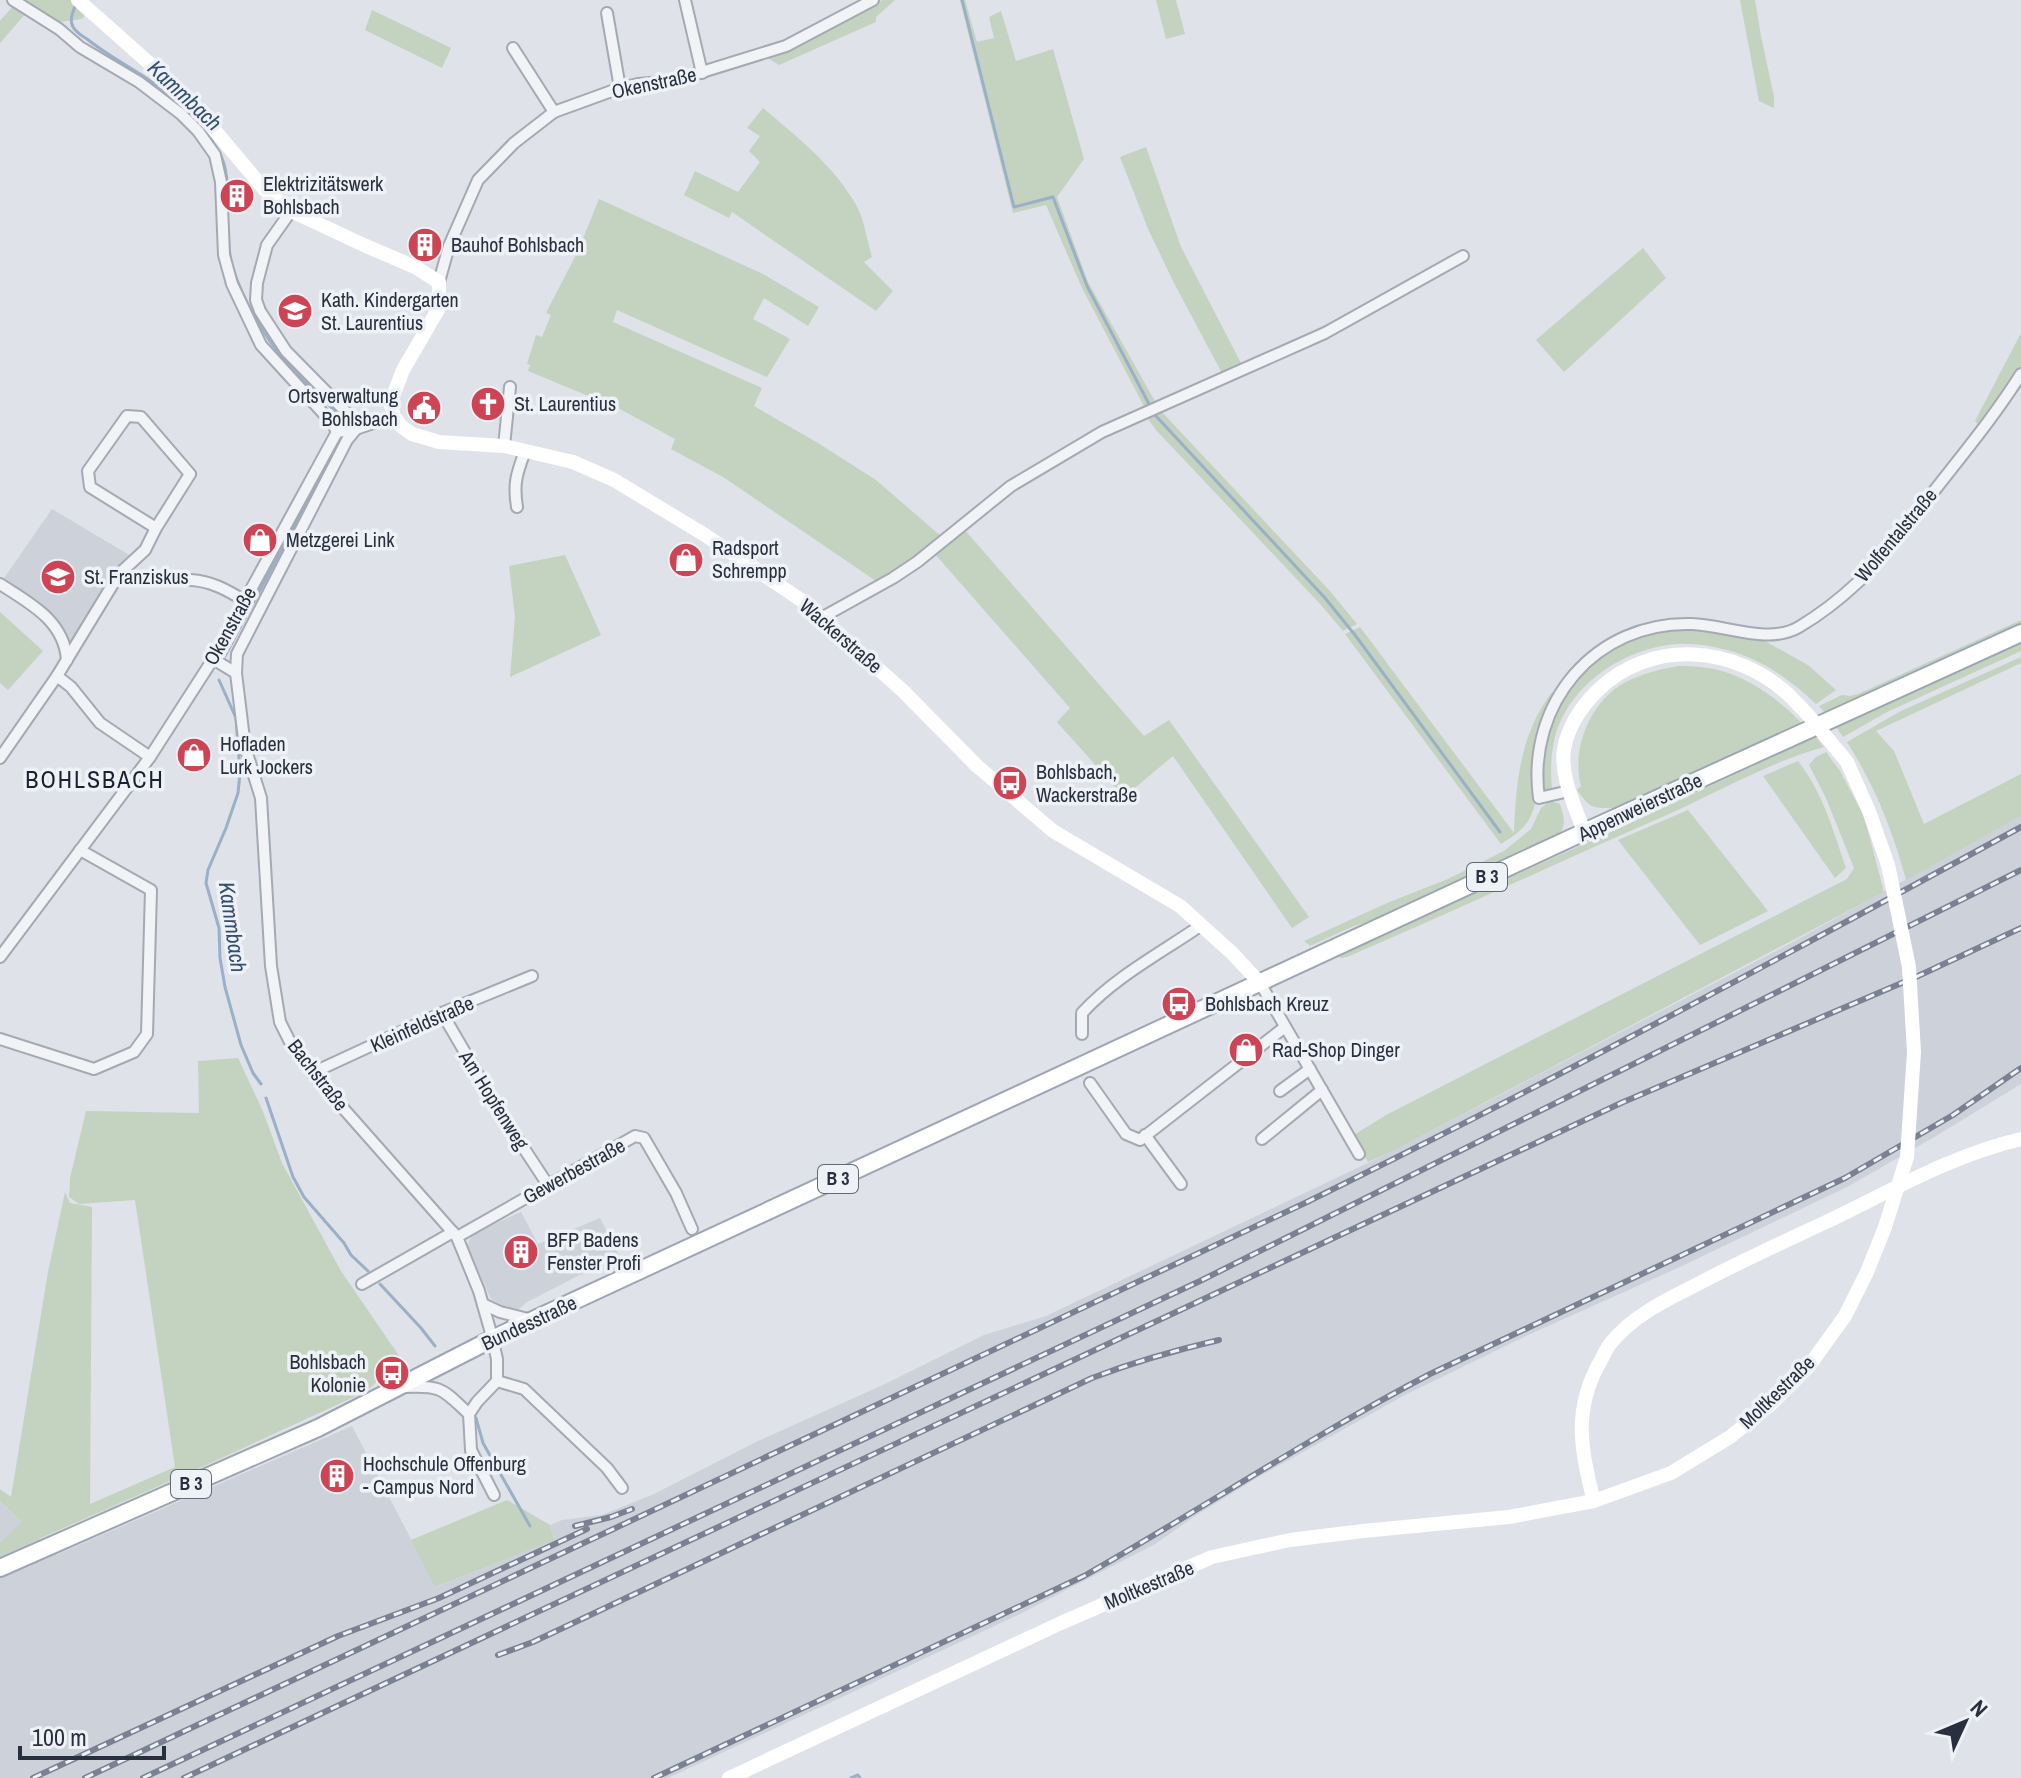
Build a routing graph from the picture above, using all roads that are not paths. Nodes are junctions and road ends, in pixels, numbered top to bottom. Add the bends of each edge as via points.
1 (13, 0) edge
2 (685, 0) edge
3 (873, 0) edge
4 (81, 2) edge
5 (607, 13) dead end
6 (513, 48) dead end
7 (702, 73) junction
8 (620, 88) junction
9 (554, 112) junction
10 (291, 211) junction
11 (1463, 256) dead end
12 (439, 282) junction
13 (2021, 374) edge
14 (510, 387) dead end
15 (394, 416) junction
16 (353, 429) junction
17 (337, 432) junction
18 (504, 446) junction
19 (525, 451) junction
20 (517, 507) dead end
21 (156, 528) junction
22 (191, 580) dead end
23 (0, 584) edge
24 (245, 601) junction
25 (821, 618) junction
26 (2021, 633) edge
27 (213, 659) junction
28 (67, 660) junction
29 (236, 673) junction
30 (57, 676) junction
31 (150, 757) junction
32 (0, 758) edge
33 (1569, 791) junction
34 (1584, 832) junction
35 (80, 850) junction
36 (1200, 926) junction
37 (0, 957) edge
38 (532, 976) dead end
39 (1260, 983) junction
40 (442, 1013) junction
41 (1285, 1027) junction
42 (1082, 1034) dead end
43 (0, 1039) edge
44 (1310, 1069) junction
45 (312, 1073) junction
46 (1090, 1083) dead end
47 (1322, 1090) junction
48 (1280, 1091) dead end
49 (1145, 1135) junction
50 (1262, 1139) dead end
51 (2021, 1139) edge
52 (1359, 1154) dead end
53 (1181, 1184) dead end
54 (548, 1185) junction
55 (692, 1229) dead end
56 (455, 1234) junction
57 (362, 1284) dead end
58 (483, 1304) junction
59 (534, 1320) junction
60 (492, 1339) junction
61 (497, 1381) junction
62 (400, 1387) junction
63 (469, 1414) junction
64 (622, 1488) dead end
65 (494, 1495) dead end
66 (1594, 1501) junction
67 (0, 1568) edge
68 (729, 1778) edge

1 - 17 street via 139,82 198,131 215,155 221,182 224,255 232,284 261,345
2 - 7 street
3 - 7 street, Okenstraße via 786,46
4 - 10 street via 185,95 264,189
5 - 8 street
6 - 9 street
7 - 8 street, Okenstraße
8 - 9 street, Okenstraße
9 - 12 street, Okenstraße via 478,180
10 - 12 street
10 - 16 street via 267,245 256,300 286,351 350,416
11 - 25 street via 1325,333 1102,432 1011,486 893,578
12 - 15 street, Okenstraße via 439,308 403,370 391,406
13 - 33 street, Wolfentalstraße via 1982,431 1858,583 1811,619 1779,635 1693,624 1657,627 1627,635 1591,657 1554,701 1538,753 1539,798
14 - 18 street
15 - 16 street
15 - 18 street, Wackerstraße via 412,434 439,442
16 - 17 street
16 - 29 street, Bachstraße via 237,654
17 - 24 street, Okenstraße
18 - 19 street, Wackerstraße
19 - 20 street via 515,480
19 - 25 street, Wackerstraße via 573,462 614,480 705,535
21 - 21 street via 190,474 141,417 127,416 88,471 90,487
21 - 28 street via 145,550 119,574
22 - 24 street via 206,581
23 - 28 street via 43,612 63,641
24 - 27 street, Okenstraße
25 - 36 street, Wackerstraße via 1053,831 1180,906
26 - 34 main road, Appenweierstraße / B 3
27 - 29 street
27 - 31 street, Okenstraße
28 - 30 street
29 - 45 street, Bachstraße via 245,747 261,798 271,966 280,1022
30 - 31 street via 100,723
30 - 32 street
31 - 35 street, Okenstraße
33 - 34 street, Moltkestraße
33 - 66 street, Moltkestraße, bridge via 1564,748 1572,725 1585,703 1622,670 1644,660 1695,655 1730,660 1777,684 1847,762 1869,811 1888,865 1909,967 1914,1052 1907,1157 1885,1227 1845,1316 1809,1366 1730,1437 1671,1473
34 - 39 main road, Appenweierstraße / B 3
35 - 37 street, Okenstraße
35 - 43 street via 151,890 147,1034 134,1052 94,1069
36 - 39 street, Wackerstraße
36 - 42 street via 1099,994 1082,1013
38 - 40 street, Kleinfeldstraße
39 - 41 street, Wackerstraße
39 - 59 main road, Bundesstraße / B 3
40 - 45 street, Kleinfeldstraße
40 - 54 street, Am Hopfenweg
41 - 44 street, Wackerstraße
41 - 49 street
44 - 47 street, Wackerstraße
44 - 48 street
45 - 56 street, Bachstraße
46 - 49 street via 1126,1134 1140,1140
47 - 50 street
47 - 52 street, Wackerstraße
49 - 53 street
51 - 66 street via 1939,1167 1645,1311 1610,1344 1590,1378 1581,1438
54 - 55 street, Gewerbestraße via 639,1136
54 - 56 street, Gewerbestraße
56 - 57 street
56 - 58 street, Bachstraße
58 - 59 street
58 - 60 street, Bachstraße
59 - 60 main road, Bundesstraße / B 3
60 - 61 street, Bachstraße
60 - 62 main road, Bundesstraße / B 3
61 - 63 street
61 - 64 street via 524,1389
62 - 63 street via 431,1385
62 - 67 main road, Bundesstraße / B 3
63 - 65 street via 471,1450
66 - 68 street, Moltkestraße via 1509,1517 1290,1540 1212,1557

